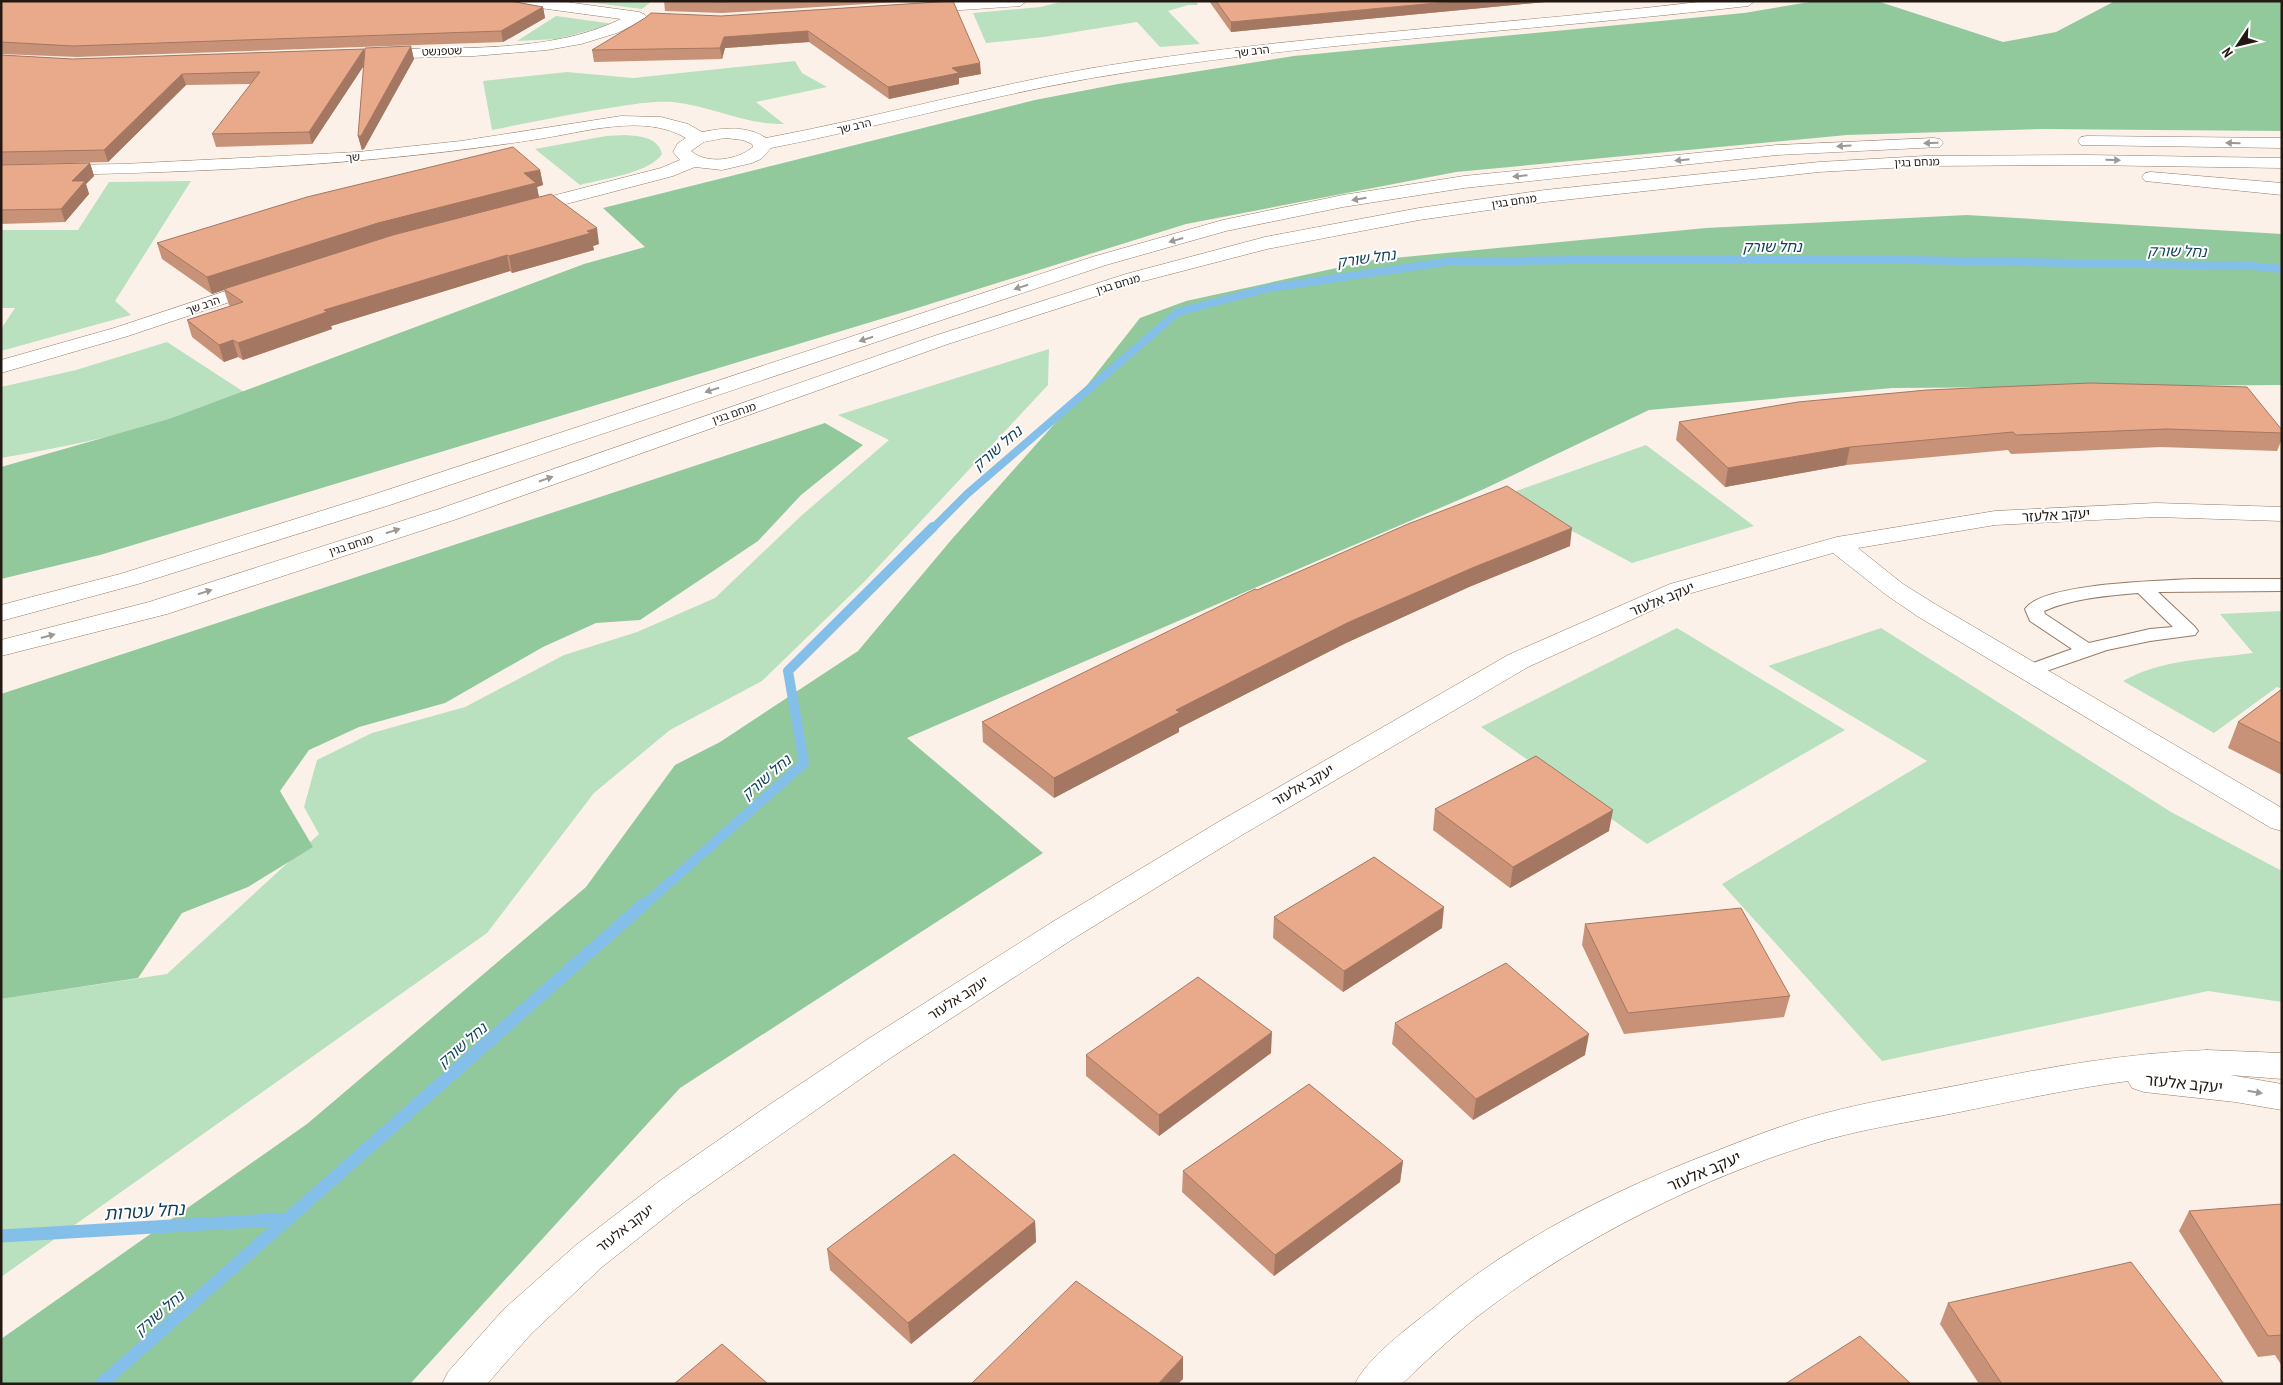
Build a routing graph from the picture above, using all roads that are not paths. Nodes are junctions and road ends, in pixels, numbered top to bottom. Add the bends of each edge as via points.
1 (525, 1) edge
2 (1020, 1) edge
3 (1748, 1) edge
4 (905, 9) edge
5 (637, 17) junction
6 (654, 18) edge
7 (356, 54) edge
8 (699, 138) junction
9 (2067, 142) dead end
10 (1950, 143) dead end
11 (2282, 143) edge
12 (762, 144) junction
13 (693, 161) junction
14 (1925, 161) junction
15 (2282, 163) edge
16 (1, 171) edge
17 (2282, 189) edge
18 (509, 213) edge
19 (281, 279) edge
20 (1, 367) edge
21 (2282, 514) edge
22 (1837, 544) junction
23 (2282, 585) edge
24 (2143, 588) junction
25 (1, 613) edge
26 (1, 648) edge
27 (2087, 650) junction
28 (2029, 671) junction
29 (2282, 821) edge
30 (2282, 1066) edge
31 (2085, 1073) junction
32 (2282, 1097) edge
33 (462, 1384) edge
34 (1375, 1384) edge

1 - 5 main road
2 - 4 main road
3 - 12 main road, הרב שך via 1283,47 1133,66
5 - 6 main road
5 - 7 main road, שטפנשט via 616,28 549,45
8 - 12 main road via 738,134 750,136
8 - 13 main road via 684,147 682,152
8 - 16 main road, שך via 682,128 661,122 621,121 460,146 358,157 133,169
11 -> 9 main road
10 -> 25 main road, מנחם בגין via 1777,150 1464,182 1343,201 1223,226 1099,261 384,499 129,579
12 - 13 main road via 758,154 741,161 716,164
13 - 18 main road via 646,178
14 -> 15 main road, מנחם בגין
14 - 17 main road
26 -> 14 main road, מנחם בגין via 167,605 448,514 942,340 1133,278 1265,243 1419,214 1545,196 1819,167
19 - 20 main road, הרב שך
21 - 22 main road, יעקב אלעזר via 2156,510 1995,518
22 - 28 main road via 1902,594
22 - 33 main road, יעקב אלעזר via 1679,589 1518,661 1158,872 896,1038 674,1190 575,1269 517,1322
23 - 24 lane via 2199,584
24 - 27 lane via 2188,631 2150,635
24 - 27 lane via 2083,594 2042,603 2034,610 2037,617
27 - 28 lane
28 - 29 main road
30 - 31 main road, יעקב אלעזר via 2208,1063 2152,1065
31 -> 32 main road, יעקב אלעזר
31 - 34 main road, יעקב אלעזר via 1832,1125 1709,1168 1590,1224 1534,1258 1431,1332

